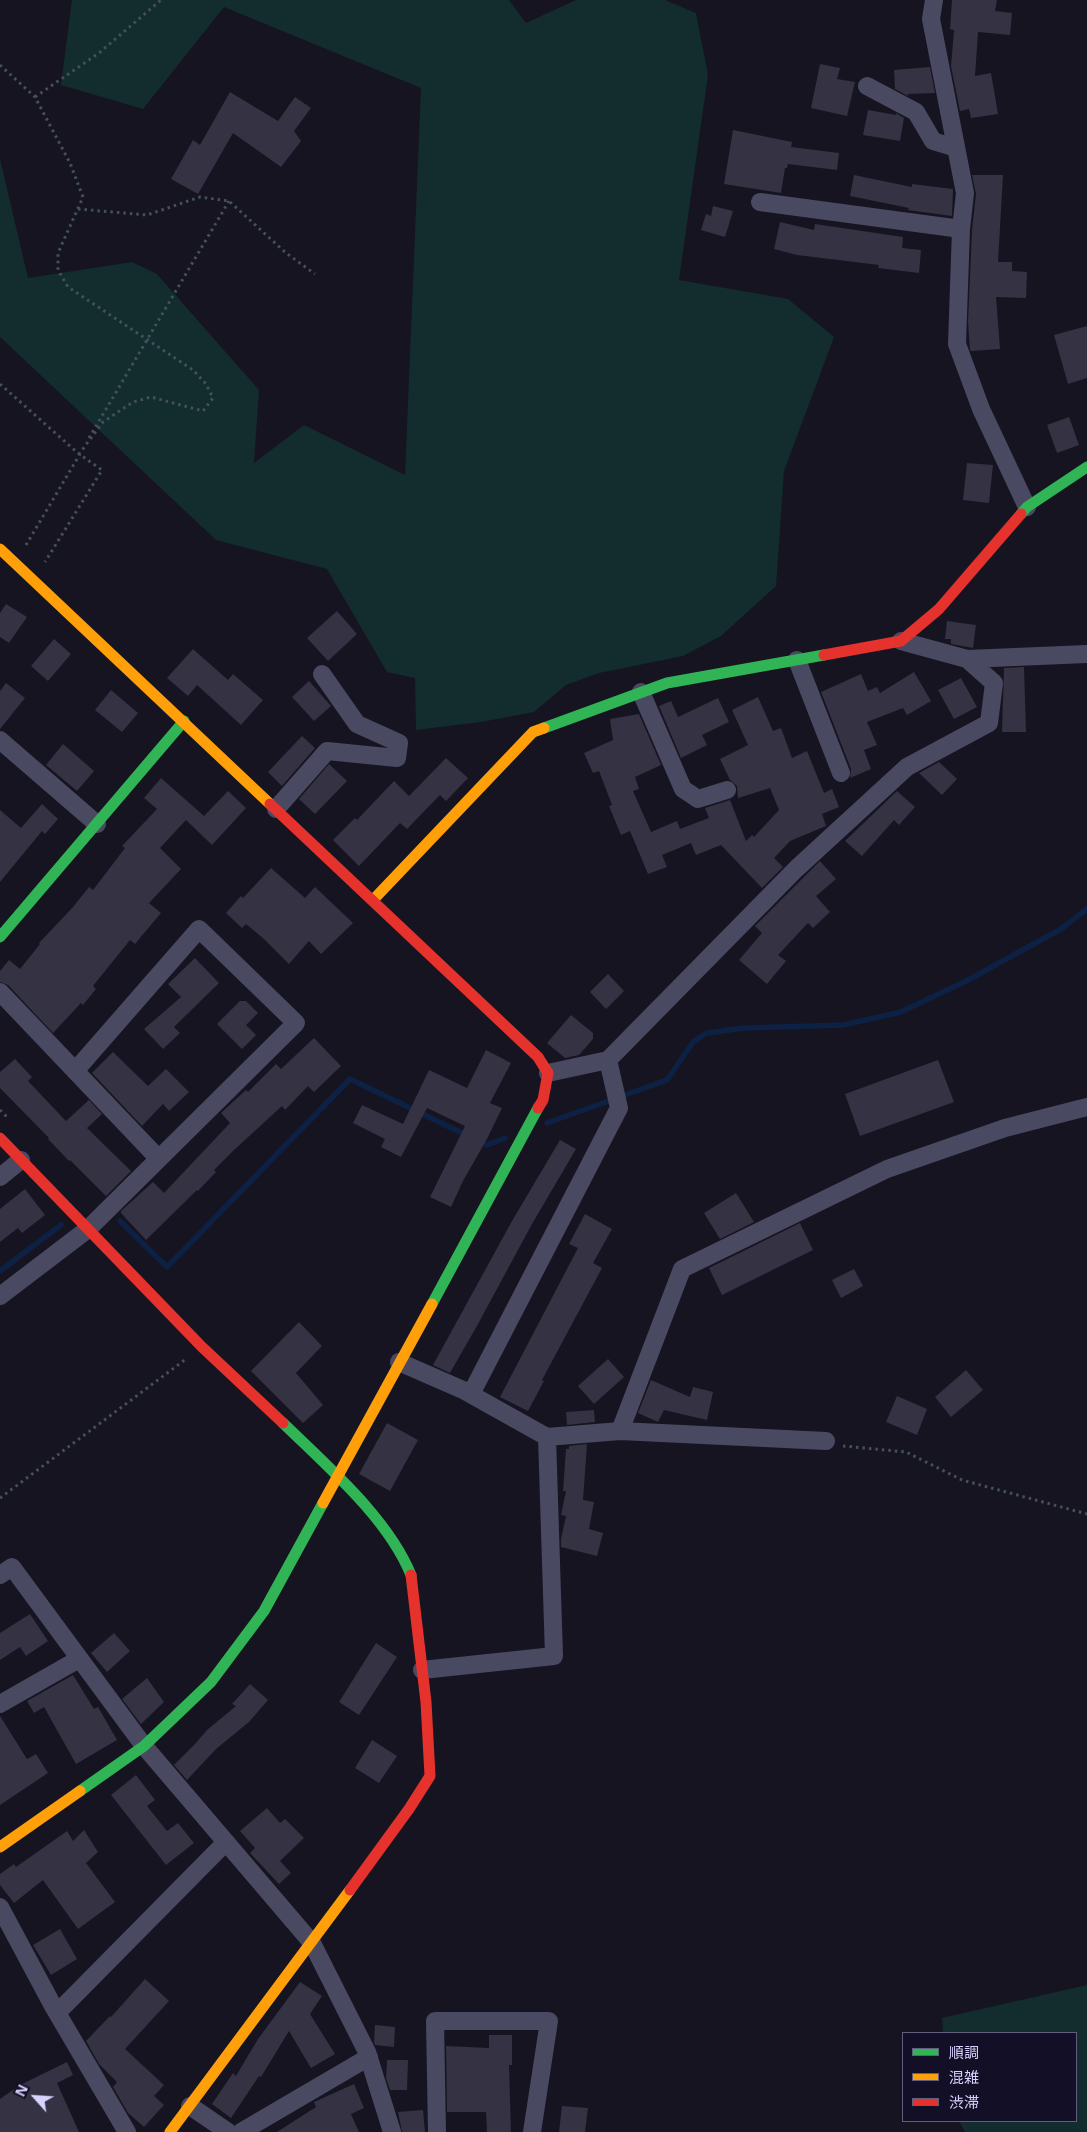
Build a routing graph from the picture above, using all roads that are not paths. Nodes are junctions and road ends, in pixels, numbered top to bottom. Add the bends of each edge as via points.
1 (934, 0) edge
2 (867, 86) dead end
3 (956, 148) junction
4 (760, 202) dead end
5 (961, 229) junction
6 (1087, 467) edge
7 (1027, 507) junction
8 (0, 549) edge
9 (901, 641) junction
10 (1087, 654) edge
11 (967, 659) junction
12 (797, 660) junction
13 (322, 674) dead end
14 (641, 692) junction
15 (184, 721) junction
16 (0, 740) edge
17 (841, 773) dead end
18 (727, 790) dead end
19 (276, 808) junction
20 (97, 824) junction
21 (372, 900) junction
22 (0, 937) edge
23 (0, 992) edge
24 (608, 1060) junction
25 (76, 1071) junction
26 (548, 1073) junction
27 (1087, 1107) edge
28 (0, 1138) edge
29 (159, 1159) junction
30 (21, 1160) junction
31 (0, 1176) edge
32 (88, 1229) junction
33 (0, 1296) edge
34 (399, 1362) junction
35 (471, 1394) junction
36 (620, 1431) junction
37 (547, 1437) junction
38 (826, 1441) road end
39 (337, 1475) junction
40 (0, 1575) edge
41 (79, 1659) junction
42 (422, 1670) junction
43 (0, 1704) edge
44 (144, 1746) junction
45 (226, 1842) junction
46 (0, 1847) edge
47 (0, 1907) edge
48 (312, 1943) junction
49 (57, 2013) junction
50 (369, 2057) junction
51 (190, 2106) junction
52 (127, 2132) edge
53 (170, 2132) edge
54 (228, 2132) edge
55 (241, 2132) edge
56 (392, 2132) edge
57 (437, 2132) edge
58 (532, 2132) edge

1 - 3 street via 931,19
2 - 3 street via 916,112 932,141
3 - 5 street via 965,193
4 - 5 street
5 - 7 street via 957,344 981,409
6 - 7 street
7 - 9 street via 939,609
8 - 15 street
9 - 11 street
9 - 12 street
10 - 11 street
11 - 24 street via 994,683 989,723 907,767 796,869
12 - 14 street via 667,683
12 - 17 street
13 - 19 street via 358,724 399,743 397,758 326,751
14 - 18 street via 683,789 698,800
14 - 21 street via 533,732
15 - 19 street
15 - 20 street
16 - 20 street
19 - 21 street
20 - 22 street
21 - 26 street via 538,1057
23 - 25 street
24 - 26 street
24 - 35 street via 619,1108
25 - 29 street
25 - 29 street via 199,928 296,1023
26 - 34 street via 543,1100
27 - 36 street via 1005,1128 887,1169 682,1269
28 - 30 street
29 - 32 street
30 - 31 street
30 - 32 street
32 - 33 street
32 - 39 street via 202,1347
34 - 35 street
34 - 39 street
35 - 37 street
36 - 37 street
36 - 38 street
37 - 42 street via 554,1656
39 - 42 street via 390,1536 411,1574
39 - 44 street via 264,1611 211,1682
40 - 41 street via 12,1567
41 - 43 street
41 - 44 street
42 - 48 street via 430,1776
44 - 45 street
44 - 46 street
45 - 48 street
45 - 49 street
47 - 49 street
48 - 50 street
48 - 51 street
49 - 52 street
50 - 55 street
50 - 56 street
51 - 53 street
51 - 54 street
57 - 58 street via 435,2021 549,2021

